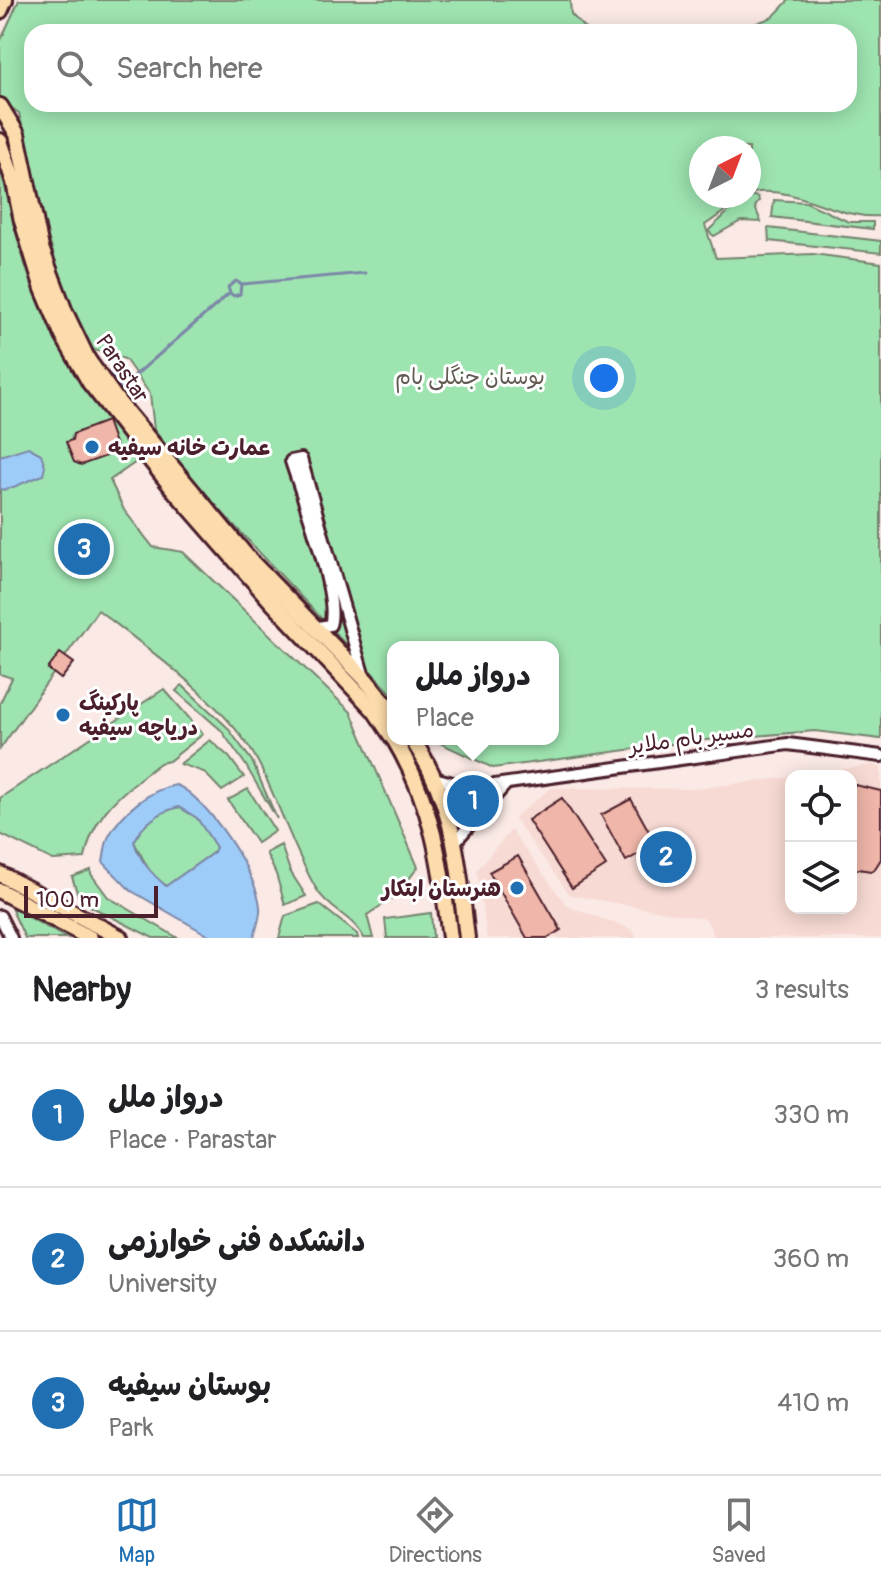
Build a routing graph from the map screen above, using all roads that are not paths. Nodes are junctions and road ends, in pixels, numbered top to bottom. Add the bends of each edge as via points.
1 (5, 0) edge
2 (0, 11) edge
3 (0, 106) edge
4 (0, 141) edge
5 (313, 628) junction
6 (365, 679) junction
7 (387, 706) edge
8 (387, 730) edge
9 (397, 745) edge
10 (415, 745) edge
11 (881, 756) edge
12 (434, 778) junction
13 (507, 783) junction
14 (455, 842) junction
15 (0, 874) edge
16 (0, 891) edge
17 (0, 916) edge
18 (11, 938) edge
19 (90, 938) edge
20 (121, 938) edge
21 (450, 938) edge
22 (467, 938) edge

1 - 2 main road
3 - 5 main road, Parastar via 17,134 41,248 88,360 178,476
4 - 8 main road, Parastar via 43,289 90,383 206,527
5 - 6 main road, Parastar
5 - 6 street via 330,625 333,617 291,461 301,459
6 - 7 main road, Parastar
9 - 21 main road, Parastar via 432,824
10 - 12 main road
11 - 13 street, مسیر بام ملایر via 788,744
12 - 13 street, مسیر بام ملایر via 460,785
12 - 14 main road
13 - 14 street
14 - 22 main road
15 - 20 main road
16 - 19 main road
17 - 18 street

